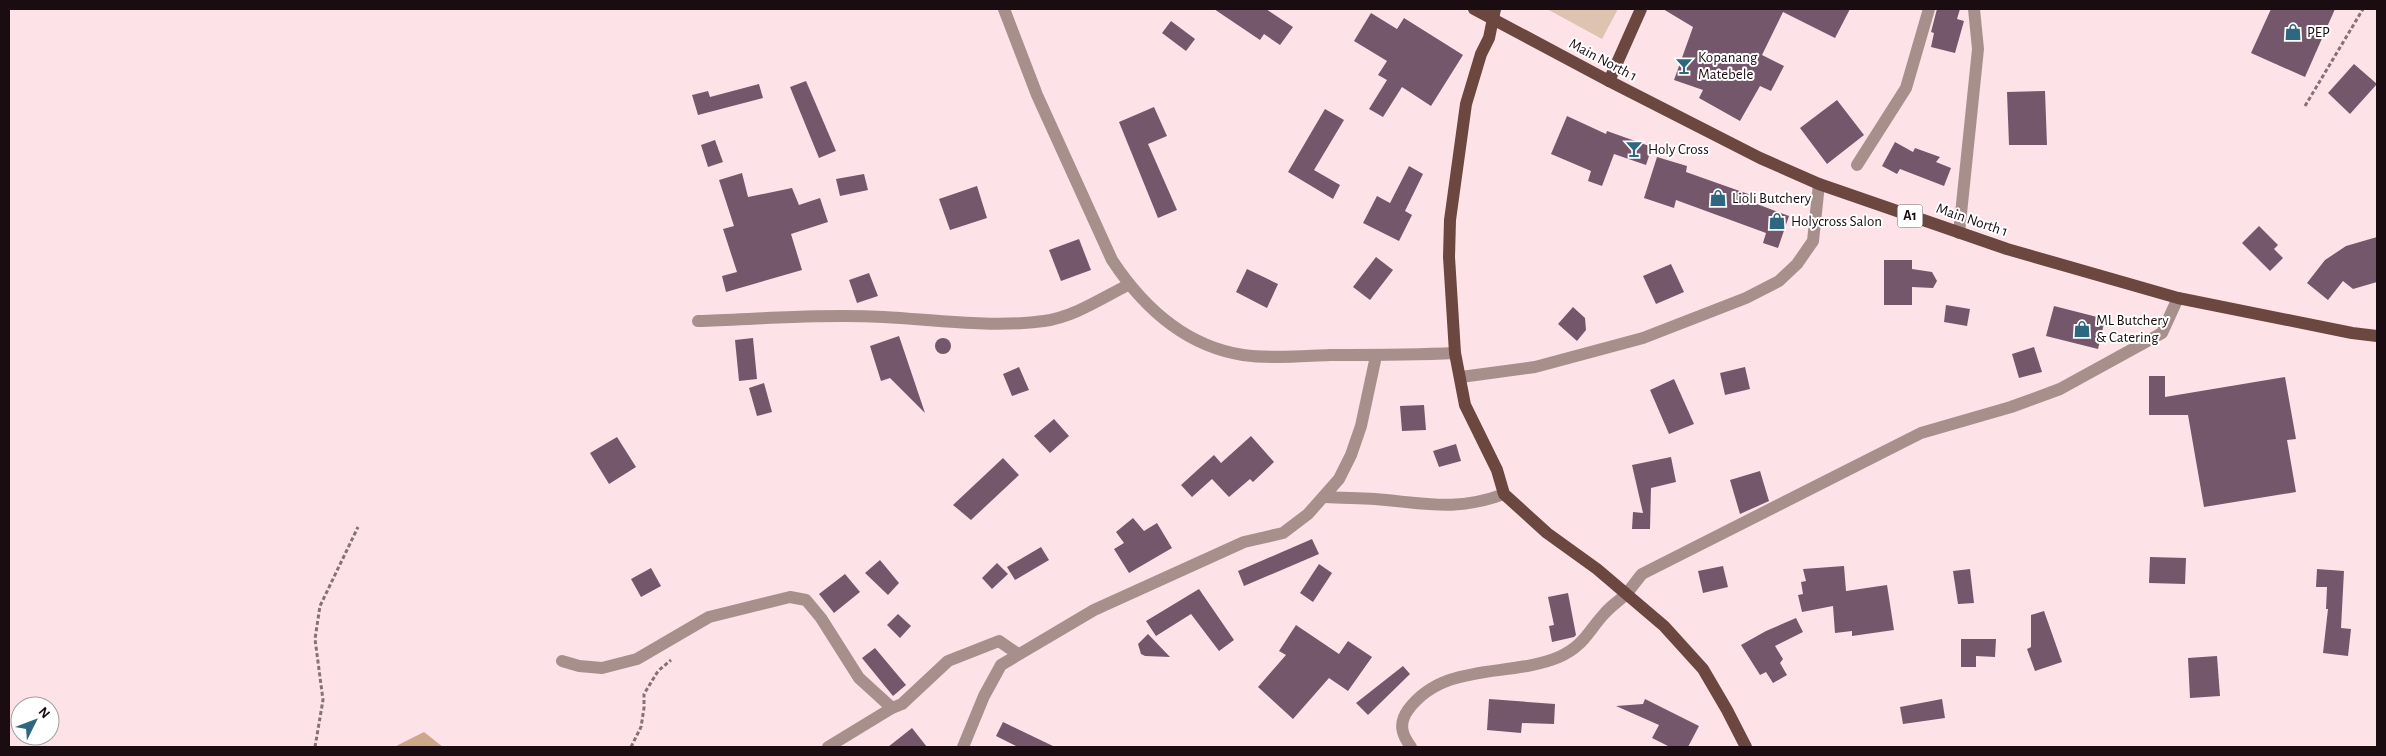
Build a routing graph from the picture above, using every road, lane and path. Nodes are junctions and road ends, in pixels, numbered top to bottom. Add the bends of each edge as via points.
1 (1004, 9) edge
2 (1474, 9) edge
3 (1641, 9) edge
4 (1929, 9) edge
5 (1974, 9) edge
6 (2363, 9) edge
7 (1494, 14) edge
8 (1609, 81) junction
9 (2305, 106) dead end
10 (1857, 165) dead end
11 (1819, 184) junction
12 (1959, 233) junction
13 (1128, 284) junction
14 (2178, 298) junction
15 (698, 322) dead end
16 (2377, 336) edge
17 (1455, 353) junction
18 (1376, 356) junction
19 (1461, 377) junction
20 (1504, 494) junction
21 (1325, 497) junction
22 (358, 526) dead end
23 (1627, 594) junction
24 (1018, 654) junction
25 (677, 655) dead end
26 (562, 661) dead end
27 (892, 708) junction
28 (316, 747) edge
29 (631, 747) edge
30 (828, 747) edge
31 (963, 747) edge
32 (1411, 747) edge
33 (1746, 747) edge

1 - 13 street via 1070,172 1112,260
2 - 7 main road, Main North 1 / A1
3 - 8 main road
4 - 10 street via 1906,88
5 - 12 street via 1978,49
6 - 9 path
7 - 8 main road, Main North 1 / A1
7 - 17 main road via 1466,104 1450,220
8 - 11 main road, Main North 1 / A1 via 1760,158
11 - 12 main road, Main North 1 / A1
11 - 19 street via 1813,241 1797,264 1779,281 1746,298 1643,338 1535,367
12 - 14 main road, Main North 1 / A1
13 - 15 street via 1070,314 1045,321 990,324 882,317
13 - 18 street via 1144,304 1185,335 1242,355
14 - 16 main road, Main North 1 / A1
14 - 23 street via 2162,333 2060,389 1921,433 1642,574
17 - 18 street
17 - 19 main road
18 - 21 street via 1361,426 1351,455
19 - 20 main road via 1465,405 1497,470
20 - 21 street via 1481,503 1459,505
20 - 23 main road via 1547,533
21 - 24 street via 1283,533 1244,542 1094,610
22 - 28 path via 320,606 315,639 323,700
23 - 32 street via 1605,613 1580,644 1558,657 1462,675 1421,695 1402,718 1403,736
23 - 33 main road via 1664,626 1702,670
24 - 27 street via 999,641 948,661 902,704
24 - 31 street via 1000,665
25 - 29 path via 658,671 644,694 640,727
26 - 27 street via 602,668 637,659 709,617 790,597 806,600 859,678
27 - 30 street

